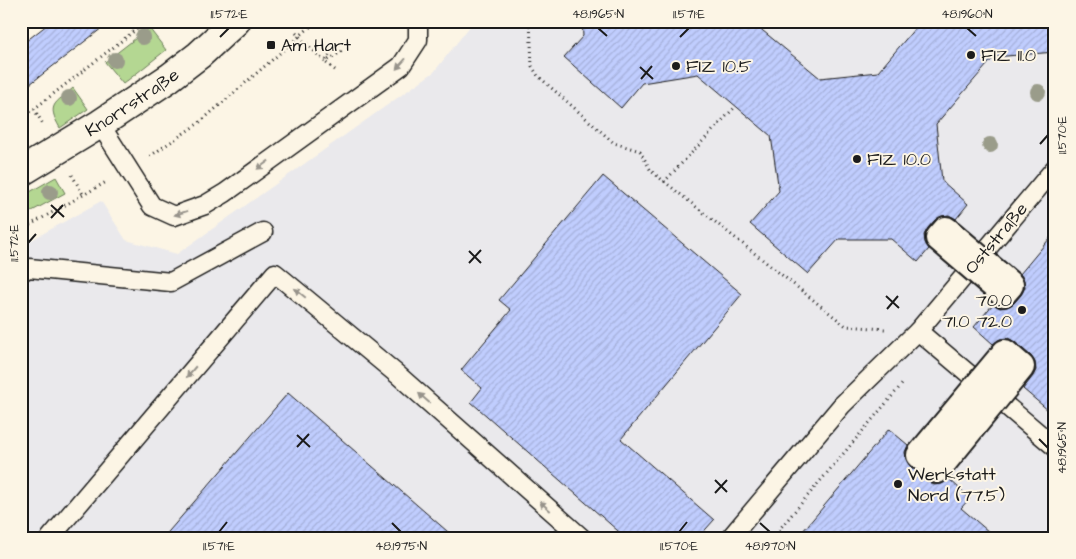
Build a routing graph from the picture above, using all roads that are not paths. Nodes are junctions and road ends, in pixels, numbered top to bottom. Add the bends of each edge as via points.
1 (236, 21) edge
2 (418, 21) edge
3 (100, 124) junction
4 (1055, 168) edge
5 (21, 172) edge
6 (263, 232) dead end
7 (21, 272) edge
8 (918, 331) junction
9 (1055, 447) edge
10 (59, 535) edge
11 (582, 538) edge
12 (730, 538) edge

1 - 3 street, Knorrstraße via 169,78
2 -> 3 lane via 418,40 401,66 225,193 205,205 174,216 152,206
3 - 5 street, Knorrstraße
4 - 8 lane, Oststraße
6 - 7 lane via 171,282 30,268
8 - 9 lane
8 - 12 lane, Oststraße via 842,405
11 -> 10 lane via 398,375 275,273

